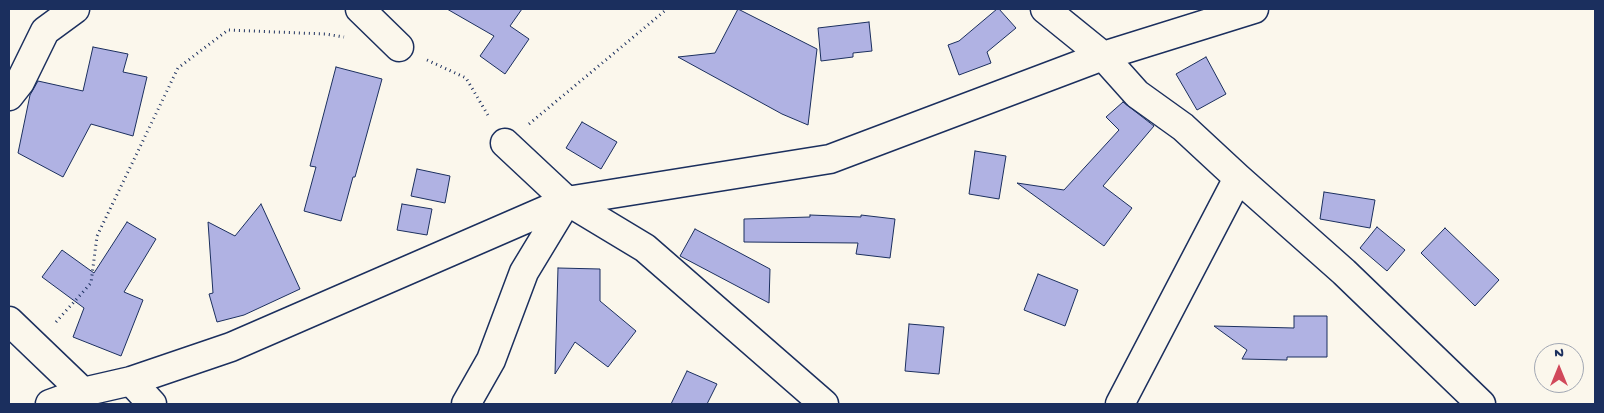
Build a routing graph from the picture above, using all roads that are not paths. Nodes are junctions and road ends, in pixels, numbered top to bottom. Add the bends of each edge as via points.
1 (75, 9) edge
2 (360, 9) edge
3 (1044, 9) edge
4 (1254, 9) edge
5 (399, 47) road end
6 (1104, 56) junction
7 (9, 96) edge
8 (505, 143) road end
9 (1238, 178) junction
10 (568, 201) junction
11 (9, 321) edge
12 (130, 381) junction
13 (83, 392) junction
14 (50, 404) edge
15 (152, 404) edge
16 (466, 404) edge
17 (824, 404) edge
18 (1120, 404) edge
19 (1480, 404) edge

1 - 7 street via 45,31 20,82
2 - 5 street
3 - 6 street
4 - 6 street
6 - 9 street via 1137,94 1182,127
6 - 10 street via 830,160
8 - 10 street
9 - 18 street
9 - 19 street via 1344,272
10 - 12 street via 231,347
10 - 16 street via 524,272 491,360
10 - 17 street via 645,248
11 - 13 street
12 - 13 street
12 - 15 street
13 - 14 street

